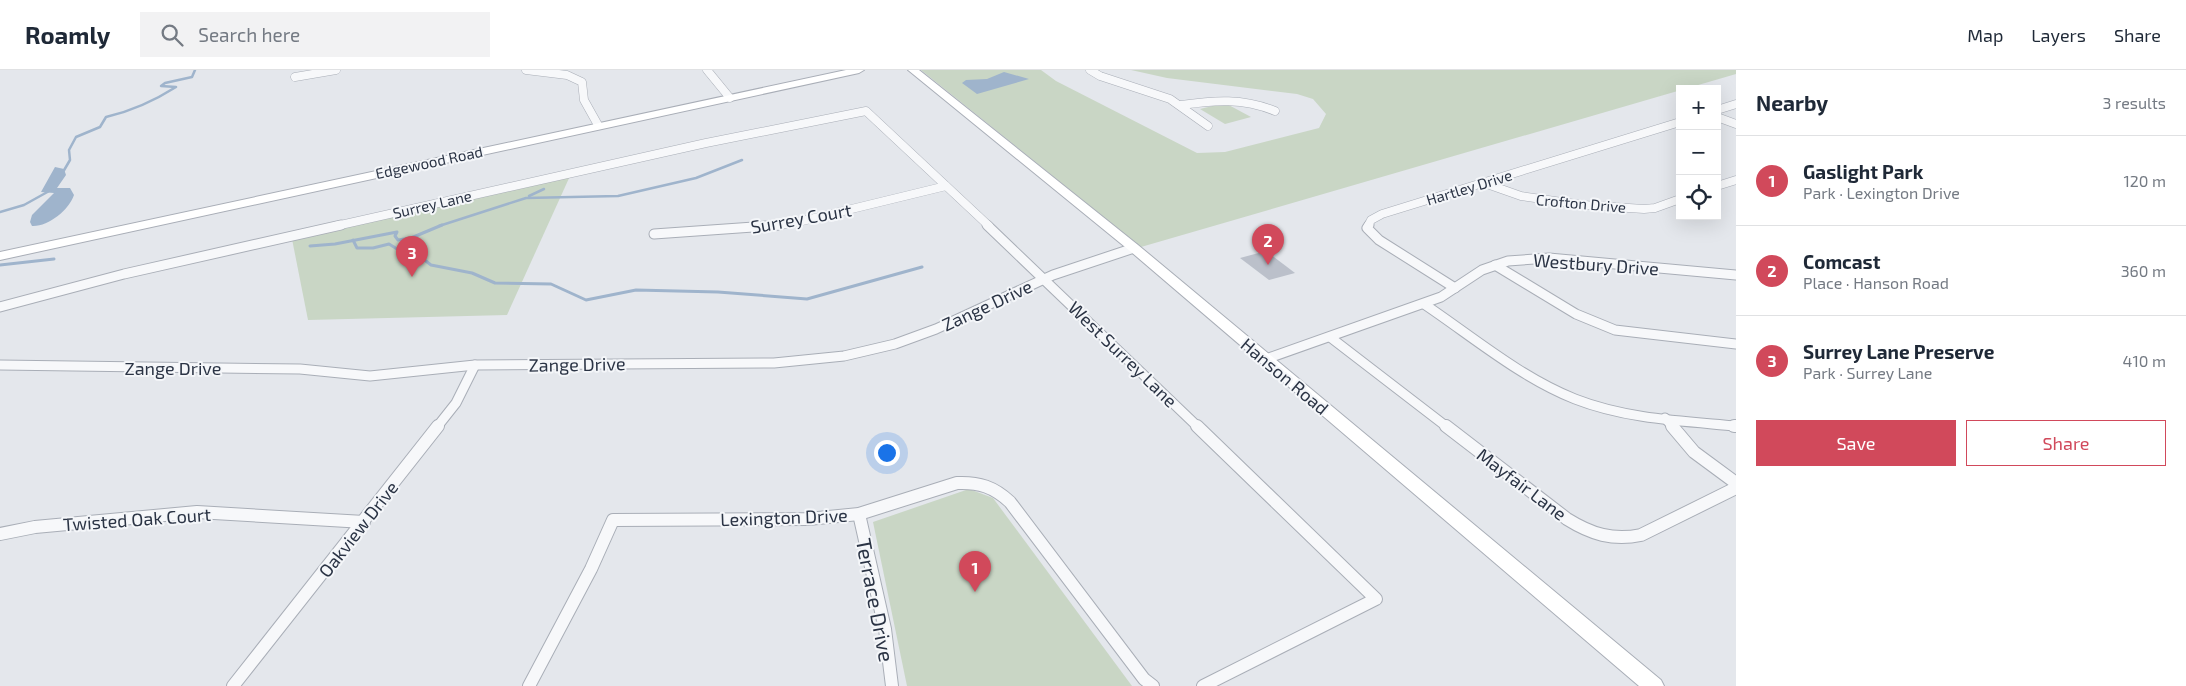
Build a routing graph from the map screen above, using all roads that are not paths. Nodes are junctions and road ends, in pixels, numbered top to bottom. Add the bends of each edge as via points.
1 (336, 70) edge
2 (526, 70) edge
3 (707, 70) edge
4 (859, 70) edge
5 (913, 70) edge
6 (1090, 70) edge
7 (295, 77) dead end
8 (730, 98) junction
9 (1182, 104) junction
10 (1736, 104) edge
11 (1721, 109) edge
12 (866, 111) joint
13 (1275, 111) dead end
14 (1721, 118) edge
15 (1676, 123) edge
16 (1736, 124) edge
17 (598, 125) junction
18 (1208, 126) dead end
19 (1736, 180) edge
20 (1484, 183) junction
21 (1721, 185) edge
22 (946, 186) junction
23 (1676, 200) edge
24 (654, 234) dead end
25 (1134, 248) junction
26 (0, 256) edge
27 (1495, 265) junction
28 (1736, 275) edge
29 (1044, 278) junction
30 (1455, 288) junction
31 (1424, 304) junction
32 (0, 307) edge
33 (1330, 337) junction
34 (1736, 344) edge
35 (1266, 359) junction
36 (0, 365) edge
37 (475, 365) junction
38 (1665, 418) junction
39 (1736, 426) edge
40 (1736, 483) edge
41 (1736, 488) edge
42 (859, 514) junction
43 (364, 522) junction
44 (0, 534) edge
45 (233, 686) edge
46 (529, 686) edge
47 (892, 686) edge
48 (1153, 686) edge
49 (1203, 686) edge
50 (1654, 686) edge

1 - 7 street
2 - 17 street via 567,76 582,82 584,100
3 - 8 street
4 - 8 street, Edgewood Road
5 - 25 street, Hanson Road
6 - 9 street
8 - 17 street, Edgewood Road
9 - 13 street via 1232,98 1259,103
9 - 18 street
10 - 11 street
12 - 22 street, West Surrey Lane
12 - 32 street, Surrey Lane via 706,142 106,278
14 - 16 street
15 - 20 street, Hartley Drive
17 - 26 street, Edgewood Road
19 - 21 street
20 - 23 street, Crofton Drive via 1517,197 1644,209
20 - 30 street, Hartley Drive via 1382,214 1368,224 1370,232 1379,240
22 - 24 street, Surrey Court via 794,224
22 - 29 street, West Surrey Lane
25 - 29 street, Zange Drive via 1090,260
25 - 35 street, Hanson Road
27 - 28 street, Westbury Drive via 1549,258
27 - 30 street, Westbury Drive
27 - 34 street via 1576,314 1615,330
29 - 37 street, Zange Drive via 914,338 829,358 774,363
29 - 49 street, West Surrey Lane via 1376,599
30 - 31 street, Westbury Drive
31 - 33 street, Westbury Drive
31 - 38 street via 1560,391 1603,408
33 - 35 street, Westbury Drive
33 - 41 street, Mayfair Lane via 1563,516 1597,535 1628,539 1641,535
35 - 50 street, Hanson Road
36 - 37 street, Zange Drive via 300,370 370,376
37 - 43 street, Oakview Drive via 456,404
38 - 39 street
38 - 40 street via 1694,452
42 - 46 street, Lexington Drive via 808,519 613,520
42 - 47 street, Terrace Drive via 884,630
42 - 48 street, Lexington Drive via 957,483 993,487 1010,502 1144,679
43 - 44 street, Twisted Oak Court via 197,512 35,527
43 - 45 street, Oakview Drive

